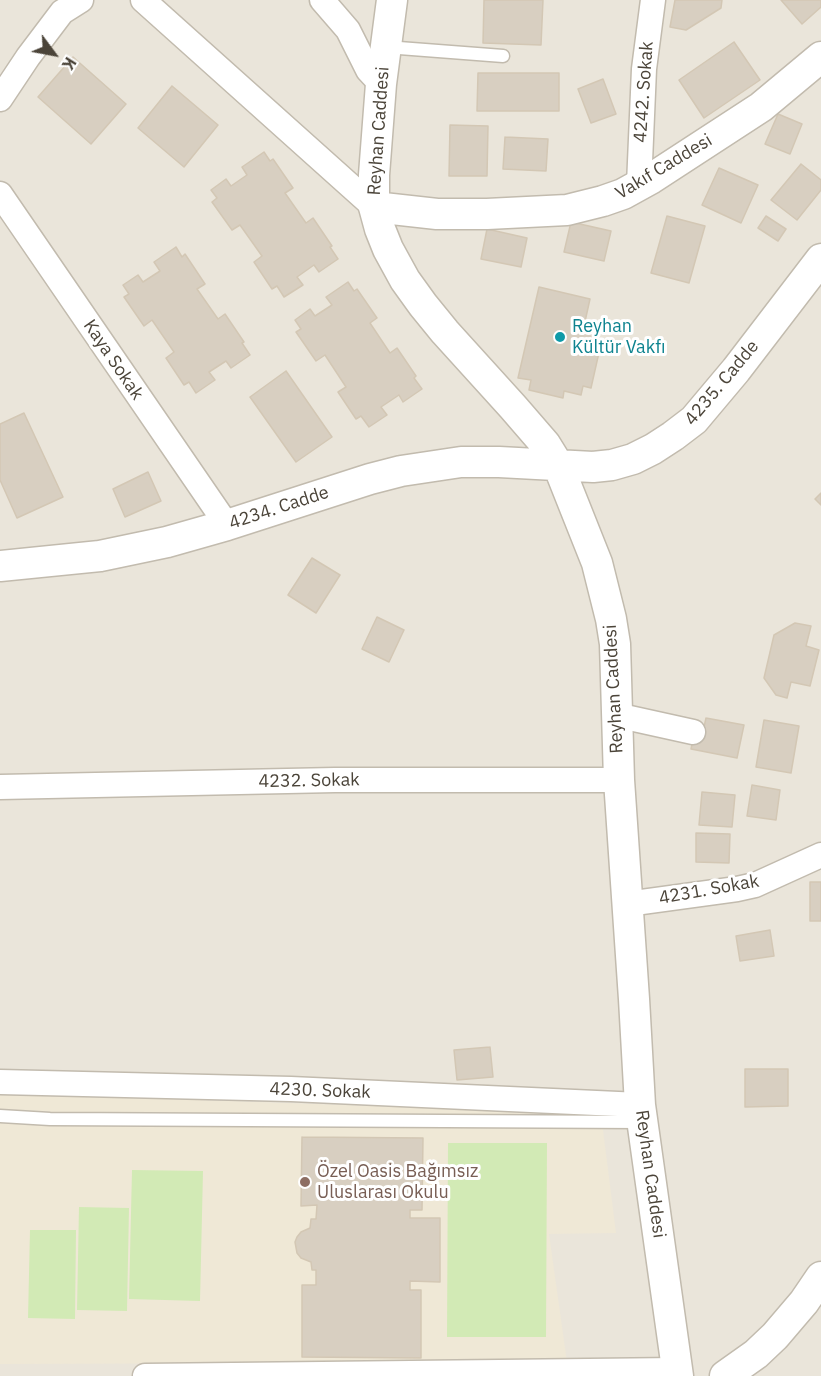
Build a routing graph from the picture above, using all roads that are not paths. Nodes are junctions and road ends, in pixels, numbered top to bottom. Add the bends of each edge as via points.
1 (81, 0) edge
2 (143, 0) edge
3 (322, 0) edge
4 (392, 0) edge
5 (653, 0) edge
6 (385, 47) junction
7 (503, 56) dead end
8 (821, 57) edge
9 (381, 84) junction
10 (0, 99) edge
11 (639, 185) junction
12 (0, 194) edge
13 (374, 207) junction
14 (821, 259) edge
15 (558, 465) junction
16 (227, 525) junction
17 (0, 566) edge
18 (616, 715) junction
19 (693, 732) dead end
20 (619, 780) junction
21 (0, 787) edge
22 (821, 855) edge
23 (627, 904) junction
24 (0, 1082) edge
25 (641, 1114) junction
26 (0, 1116) edge
27 (821, 1277) edge
28 (813, 1301) edge
29 (678, 1373) edge
30 (145, 1376) edge
31 (725, 1376) edge

1 - 10 street via 62,12
2 - 13 street
3 - 9 street via 348,30 368,70
4 - 6 street, Reyhan Caddesi
5 - 11 street, 4242. Sokak via 644,69
6 - 7 lane
6 - 9 street, Reyhan Caddesi
8 - 11 street, Vakıf Caddesi via 761,107
9 - 13 street, Reyhan Caddesi
11 - 13 street, Vakıf Caddesi via 603,201 567,210 437,214
12 - 16 street, Kaya Sokak
13 - 15 street, Reyhan Caddesi via 388,249 423,305 538,436
14 - 15 street, 4235. Cadde via 694,420 633,459 612,465
15 - 16 street, 4234. Cadde via 461,462 401,471
15 - 18 street, Reyhan Caddesi via 605,592 615,644
16 - 17 street, 4234. Cadde via 100,556
18 - 19 street
18 - 20 street, Reyhan Caddesi
20 - 21 street, 4232. Sokak via 335,780
20 - 23 street, Reyhan Caddesi
22 - 23 street, 4231. Sokak via 755,885
23 - 25 street, Reyhan Caddesi
24 - 25 street, 4230. Sokak via 291,1089
25 - 26 lane via 50,1119
25 - 29 street, Reyhan Caddesi
27 - 28 street
28 - 31 street via 756,1354
29 - 30 street

